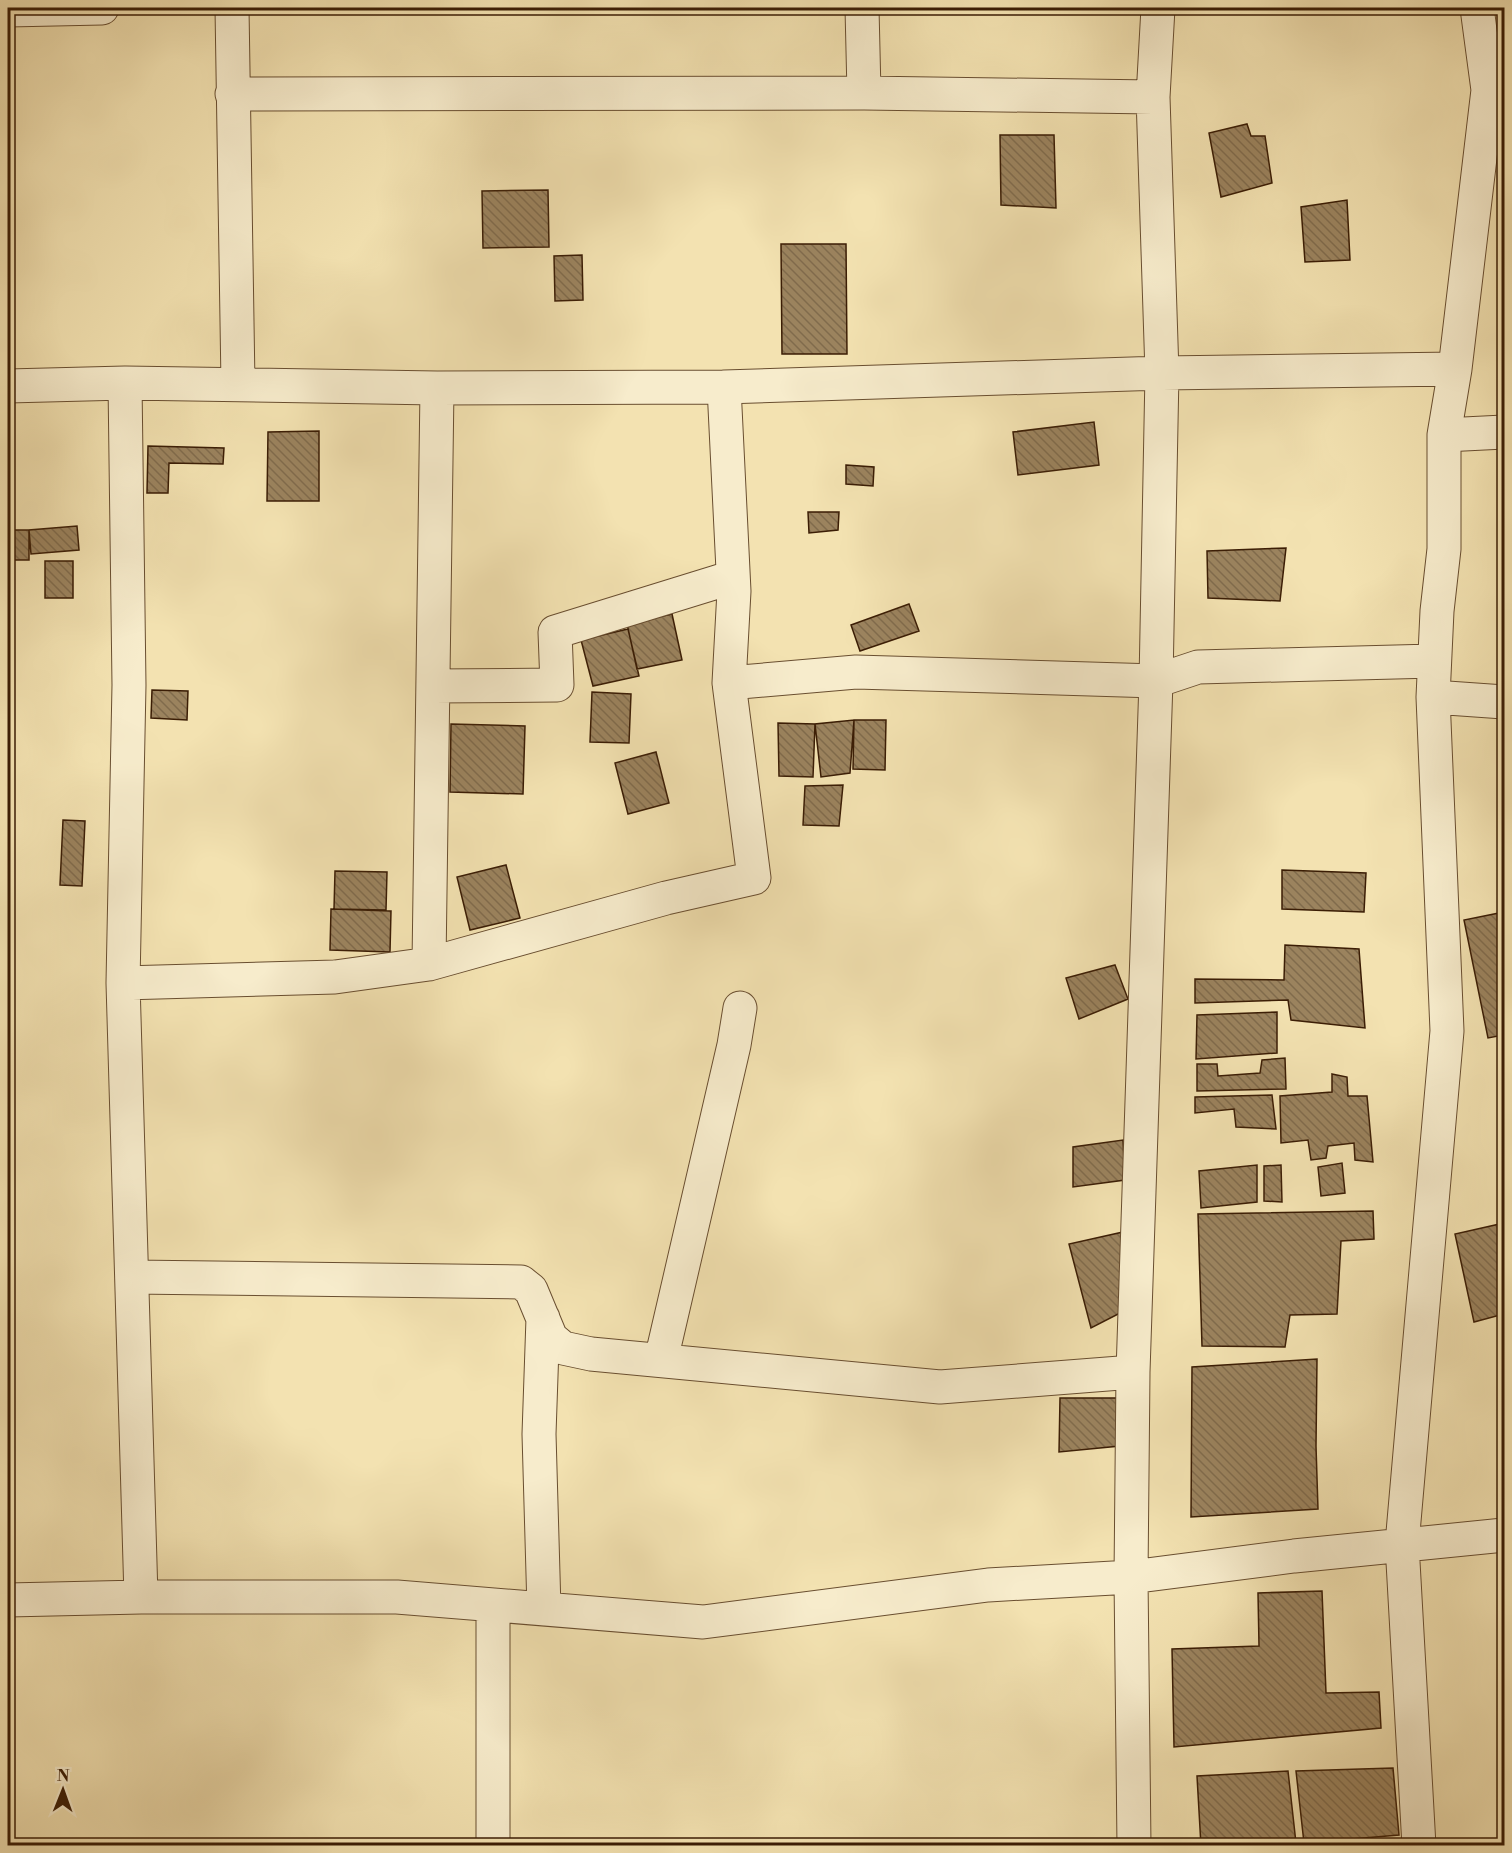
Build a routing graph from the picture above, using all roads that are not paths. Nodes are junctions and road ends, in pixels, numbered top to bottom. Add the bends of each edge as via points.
1 (102, 8) edge
2 (232, 8) edge
3 (862, 8) edge
4 (1158, 8) edge
5 (1477, 8) edge
6 (8, 10) edge
7 (1496, 88) edge
8 (864, 93) junction
9 (232, 94) junction
10 (1153, 97) junction
11 (1491, 179) edge
12 (1455, 369) junction
13 (1162, 373) junction
14 (125, 383) junction
15 (237, 384) junction
16 (8, 386) edge
17 (724, 387) junction
18 (437, 388) junction
19 (1504, 432) edge
20 (1444, 435) junction
21 (733, 577) junction
22 (1434, 661) junction
23 (1156, 681) junction
24 (729, 683) junction
25 (433, 686) junction
26 (1433, 697) junction
27 (1504, 702) edge
28 (429, 964) junction
29 (123, 983) junction
30 (740, 1008) dead end
31 (132, 1277) junction
32 (543, 1318) junction
33 (661, 1360) junction
34 (1133, 1372) junction
35 (1504, 1535) edge
36 (1402, 1544) junction
37 (1131, 1577) junction
38 (141, 1597) junction
39 (8, 1600) edge
40 (493, 1605) junction
41 (544, 1609) junction
42 (493, 1845) edge
43 (1134, 1845) edge
44 (1419, 1845) edge

1 - 6 street
2 - 9 street
3 - 8 street
4 - 10 street
5 - 7 street
7 - 11 street
8 - 9 street
8 - 10 street
9 - 15 street
10 - 13 street
11 - 12 street
12 - 13 street
12 - 20 street
13 - 17 street
13 - 23 street
14 - 15 street
14 - 16 street
14 - 29 street via 129,685
15 - 18 street
17 - 18 street
17 - 21 street
18 - 25 street
19 - 20 street
20 - 22 street via 1444,549
21 - 24 street
21 - 25 street via 555,632 557,685
22 - 23 street via 1198,667
22 - 26 street
23 - 24 street via 856,672
23 - 34 street
24 - 28 street via 754,878 666,898
25 - 28 street
26 - 27 street
26 - 36 street via 1447,1031
28 - 29 street via 334,977
29 - 31 street
30 - 33 street
31 - 32 street via 512,1280 521,1281 531,1290
31 - 38 street
32 - 33 street via 551,1338 563,1348
32 - 41 street via 538,1434
33 - 34 street via 940,1387
34 - 37 street
35 - 36 street
36 - 37 street
36 - 44 street
37 - 41 street via 988,1585 703,1622
37 - 43 street
38 - 39 street
38 - 40 street via 397,1597
40 - 41 street
40 - 42 street

